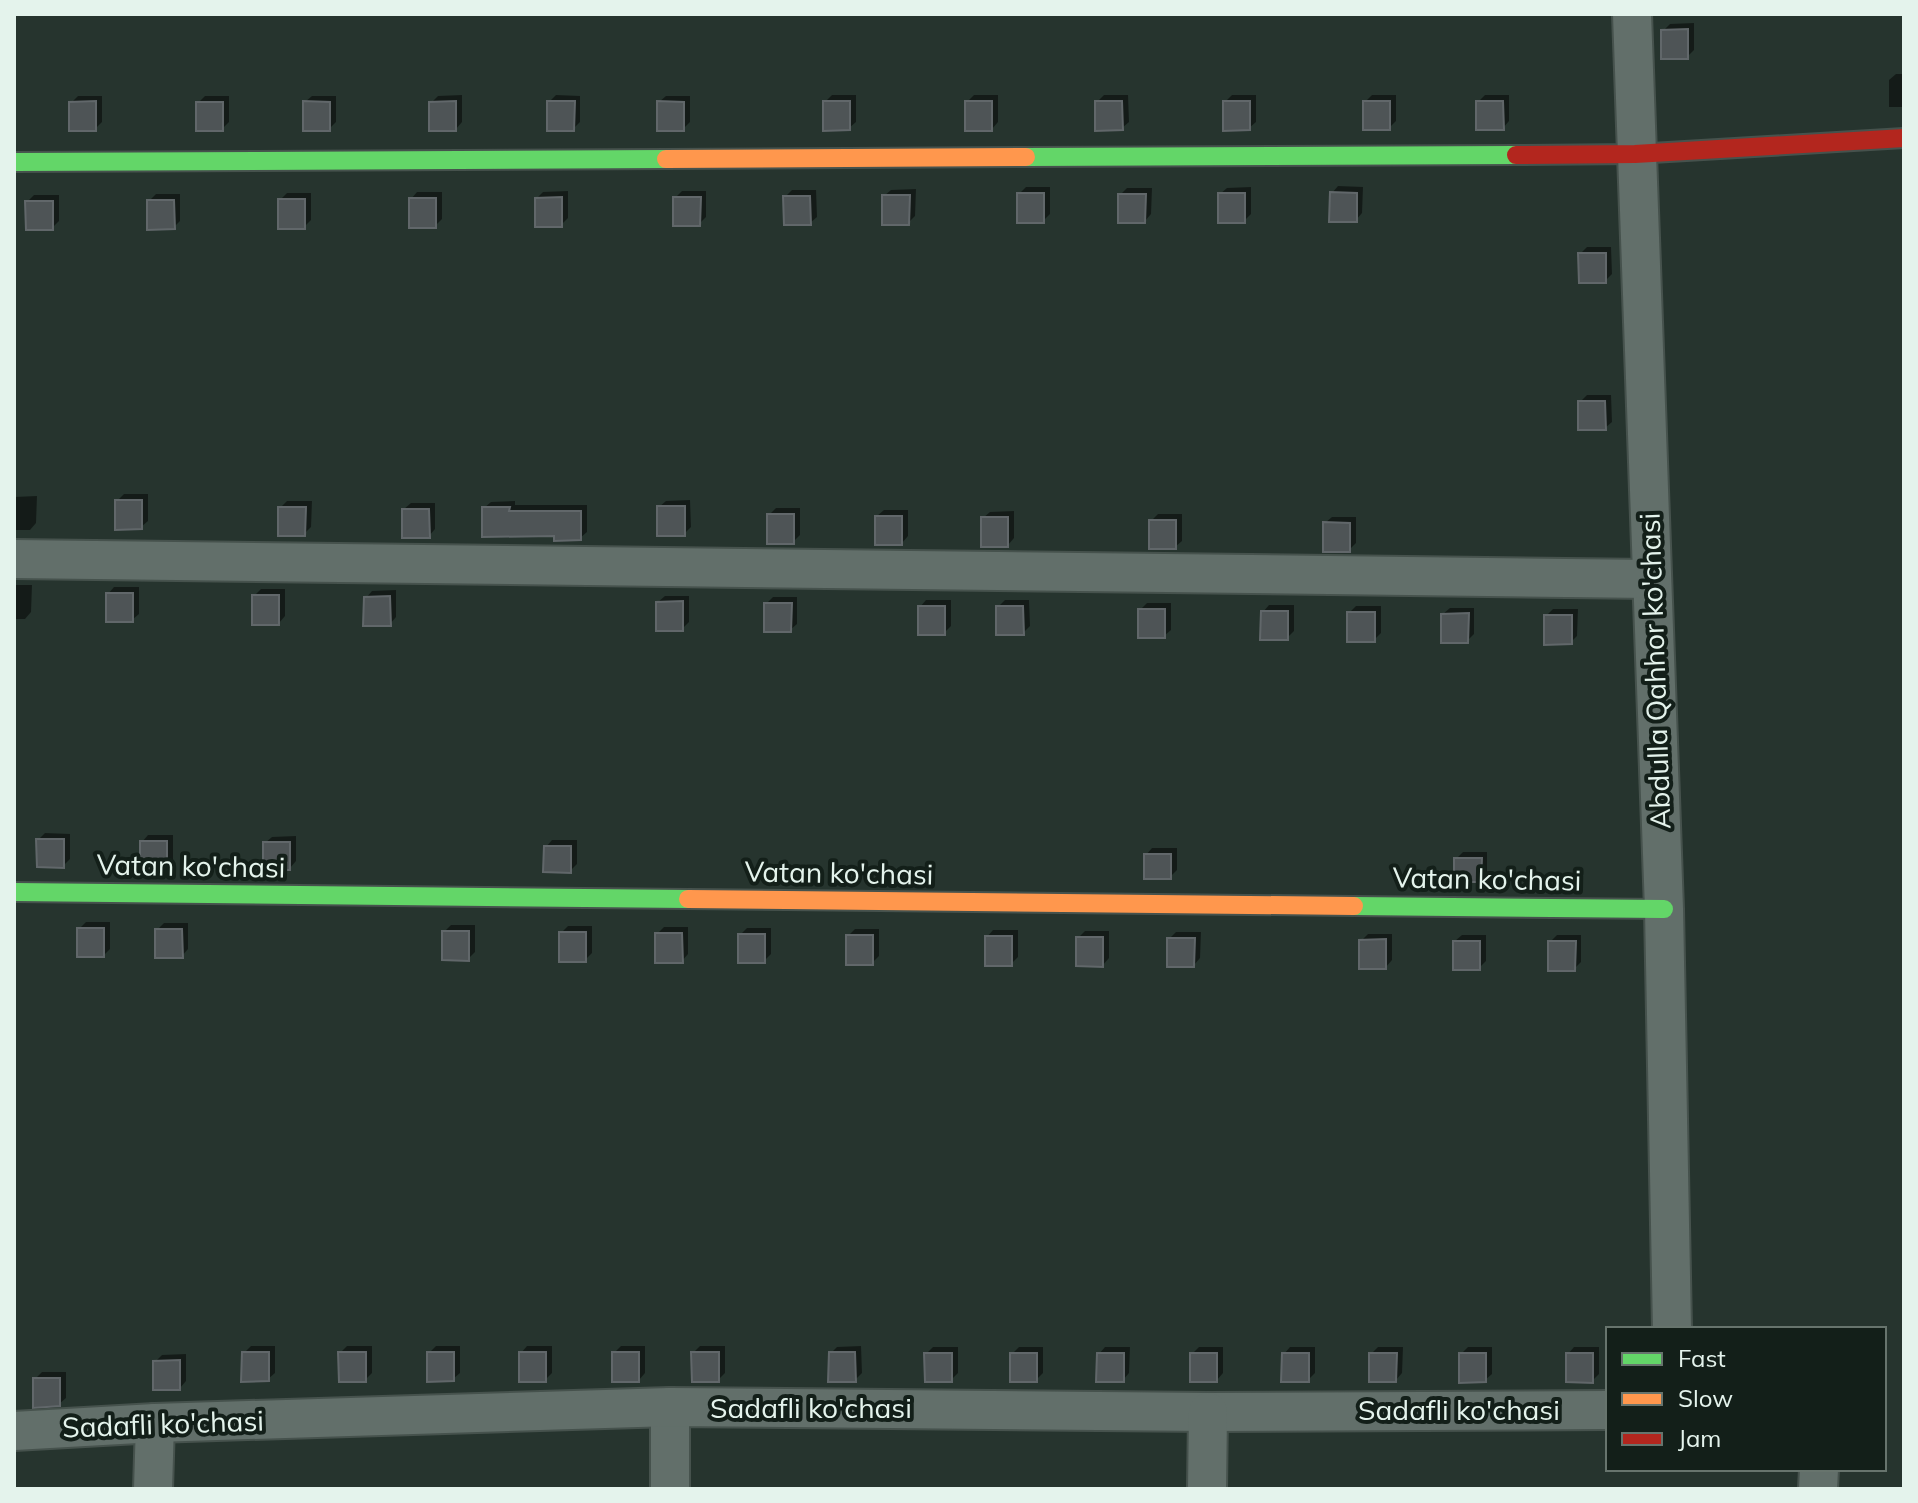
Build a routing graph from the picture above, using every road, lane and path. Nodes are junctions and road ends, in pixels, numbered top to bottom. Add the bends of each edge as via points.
1 (1632, 14) edge
2 (1904, 138) edge
3 (1635, 154) junction
4 (14, 162) edge
5 (14, 559) edge
6 (1651, 579) junction
7 (14, 892) edge
8 (1664, 909) junction
9 (1672, 1327) edge
10 (670, 1407) junction
11 (1606, 1410) edge
12 (1208, 1412) junction
13 (155, 1423) junction
14 (14, 1431) edge
15 (153, 1489) edge
16 (670, 1489) edge
17 (1207, 1489) edge

1 - 3 street, Abdulla Qahhor ko'chasi
2 - 3 street
3 - 4 street
3 - 6 street, Abdulla Qahhor ko'chasi
5 - 6 street
6 - 8 street, Abdulla Qahhor ko'chasi
7 - 8 street, Vatan ko'chasi
8 - 9 street, Abdulla Qahhor ko'chasi
10 - 12 street, Sadafli ko'chasi
10 - 13 street, Sadafli ko'chasi
10 - 16 street
11 - 12 street, Sadafli ko'chasi
12 - 17 street
13 - 14 street, Sadafli ko'chasi
13 - 15 street

